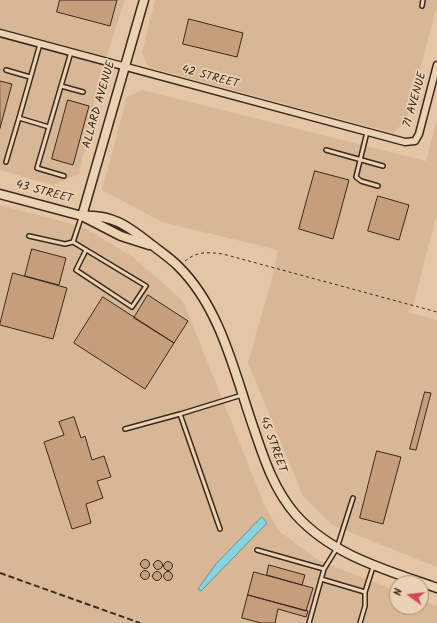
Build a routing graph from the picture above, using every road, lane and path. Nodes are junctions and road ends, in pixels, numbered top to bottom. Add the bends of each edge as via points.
1 (144, 0) edge
2 (424, 0) edge
3 (422, 6) dead end
4 (0, 33) edge
5 (40, 44) junction
6 (71, 52) junction
7 (437, 65) edge
8 (124, 67) junction
9 (6, 70) dead end
10 (30, 77) junction
11 (61, 86) junction
12 (83, 92) dead end
13 (18, 118) junction
14 (49, 127) junction
15 (367, 132) junction
16 (415, 141) joint
17 (326, 150) dead end
18 (360, 160) junction
19 (6, 162) dead end
20 (383, 166) dead end
21 (64, 176) dead end
22 (378, 186) dead end
23 (0, 194) edge
24 (82, 216) junction
25 (28, 236) dead end
26 (73, 242) junction
27 (86, 250) junction
28 (179, 267) junction
29 (437, 312) edge
30 (242, 395) junction
31 (180, 414) junction
32 (125, 429) dead end
33 (352, 498) dead end
34 (220, 529) dead end
35 (337, 548) junction
36 (257, 550) dead end
37 (374, 565) junction
38 (324, 569) junction
39 (321, 579) junction
40 (437, 588) edge
41 (365, 592) junction
42 (309, 623) edge
43 (360, 623) edge

1 - 8 main road, ALLARD AVENUE
2 - 3 lane
4 - 5 street, 42 STREET
5 - 6 street, 42 STREET
5 - 10 lane
6 - 8 street, 42 STREET
6 - 11 lane
7 - 16 street, 71 AVENUE
8 - 15 street, 42 STREET
8 - 24 main road, ALLARD AVENUE
9 - 10 lane
10 - 13 lane
11 - 12 lane
11 - 14 lane
13 - 14 lane
13 - 19 lane
14 - 21 lane via 37,168
15 - 16 street, 42 STREET via 405,142
15 - 18 lane
17 - 18 lane
18 - 20 lane
18 - 22 lane via 357,180
23 - 24 main road, 43 STREET
24 - 26 lane
24 - 28 main road, 45 STREET via 99,215 136,232
25 - 26 lane via 65,244
26 - 27 lane
27 - 27 lane via 146,286 132,307 76,270
28 - 29 path via 194,254 223,254
28 - 30 main road, 45 STREET via 210,311 222,336
30 - 31 lane
30 - 35 main road, 45 STREET via 272,482 311,531
31 - 32 lane
31 - 34 lane
33 - 35 lane
35 - 37 main road, 45 STREET
35 - 38 lane
36 - 38 lane
37 - 40 main road, 45 STREET
37 - 41 lane
38 - 39 lane
39 - 41 lane
39 - 42 lane
41 - 43 lane via 365,606

